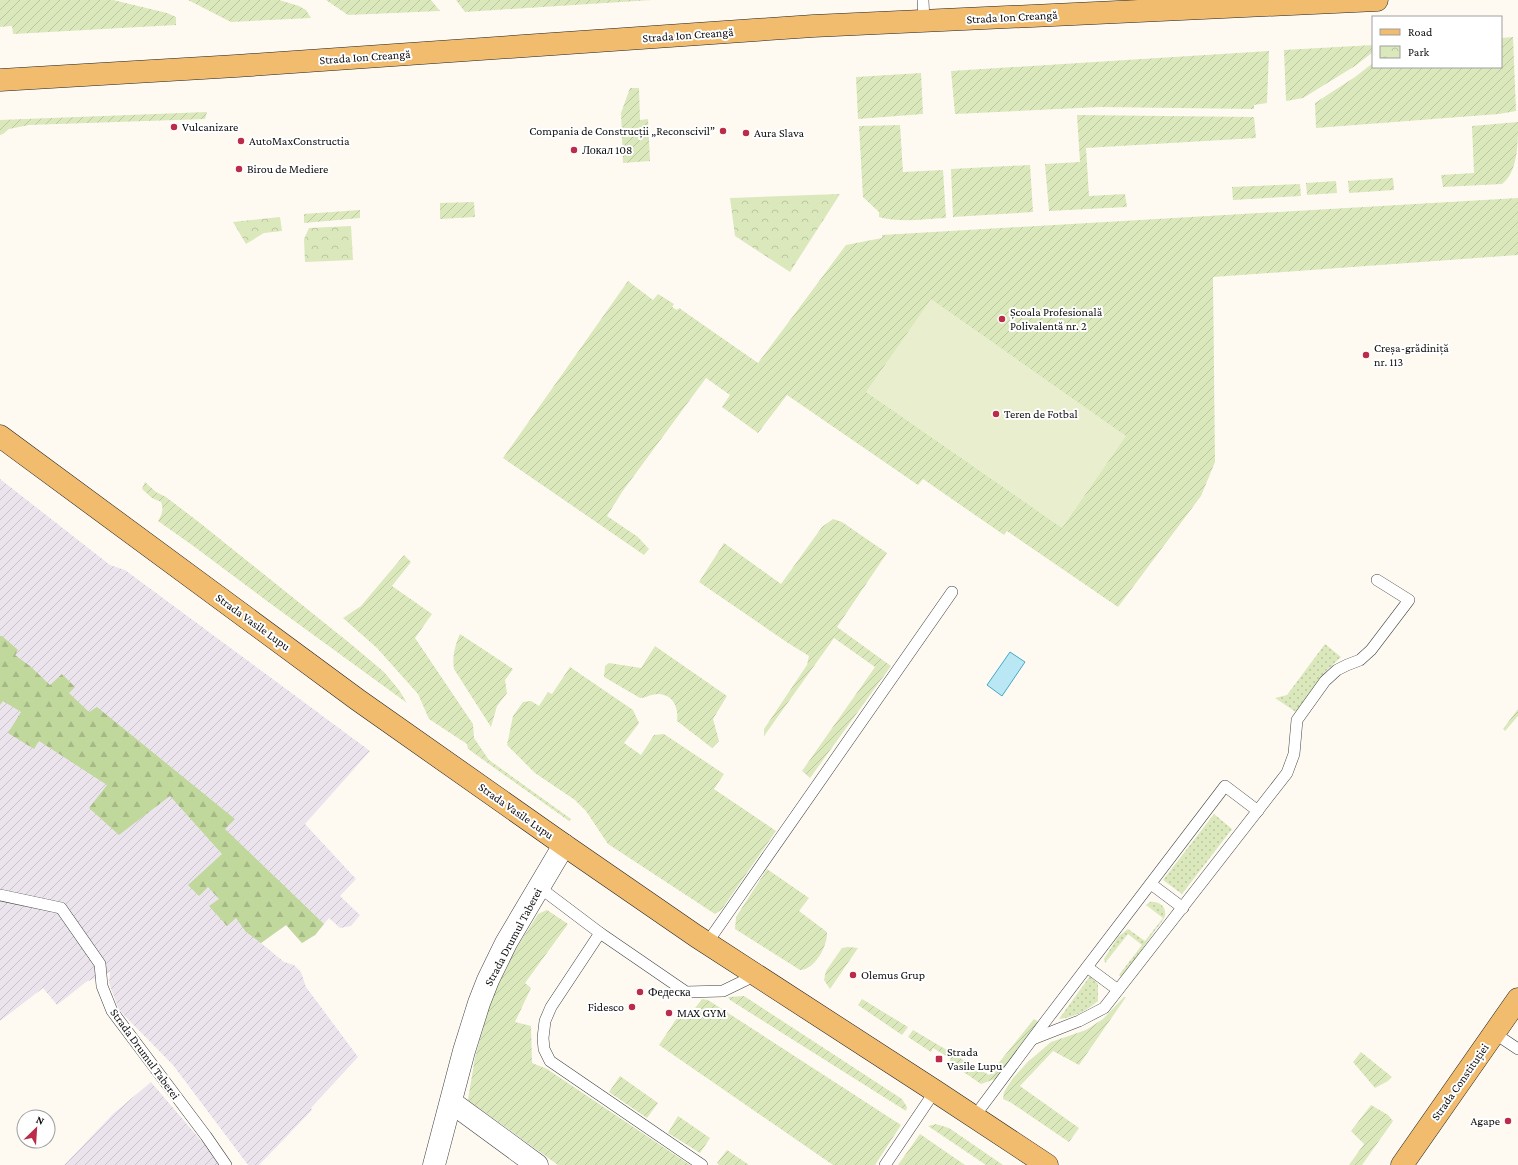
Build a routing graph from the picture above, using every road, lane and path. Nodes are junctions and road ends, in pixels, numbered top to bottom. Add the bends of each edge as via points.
1 (922, 0) edge
2 (1377, 0) edge
3 (924, 21) junction
4 (0, 80) edge
5 (0, 436) edge
6 (1377, 580) dead end
7 (952, 592) dead end
8 (1258, 811) junction
9 (564, 845) junction
10 (1151, 884) junction
11 (539, 887) junction
12 (0, 896) edge
13 (1183, 908) junction
14 (600, 933) junction
15 (707, 942) junction
16 (1086, 967) junction
17 (756, 975) junction
18 (1118, 990) junction
19 (1518, 998) edge
20 (1494, 1033) junction
21 (1033, 1039) junction
22 (1518, 1049) edge
23 (935, 1091) junction
24 (451, 1102) junction
25 (974, 1117) junction
26 (226, 1165) edge
27 (434, 1165) edge
28 (537, 1165) edge
29 (702, 1165) edge
30 (885, 1165) edge
31 (1047, 1165) edge
32 (1402, 1165) edge

1 - 3 lane
2 - 3 main road, Strada Ion Creangă
3 - 4 main road, Strada Ion Creangă
5 - 9 main road, Strada Vasile Lupu via 358,700
6 - 8 lane via 1409,600 1371,650 1360,660 1337,670 1325,681 1297,720 1294,754 1287,773
7 - 15 lane
8 - 10 lane via 1225,786
8 - 13 lane
9 - 11 street, Strada Drumul Taberei
9 - 15 main road, Strada Vasile Lupu
10 - 13 lane
10 - 16 lane
11 - 14 lane
11 - 24 street, Strada Drumul Taberei via 506,943 481,997
12 - 26 lane, Strada Drumul Taberei via 61,908 100,964 102,986 112,1012
13 - 18 lane
14 - 17 lane via 686,992 723,991
14 - 29 lane via 551,1007 545,1021 544,1049 550,1061
15 - 17 main road, Strada Vasile Lupu
16 - 18 lane
16 - 21 lane
17 - 23 main road, Strada Vasile Lupu
18 - 21 lane via 1104,1008
19 - 20 main road, Strada Constituției
20 - 22 lane
20 - 32 main road, Strada Constituției
21 - 25 lane
23 - 25 main road, Strada Vasile Lupu
23 - 30 lane
24 - 27 street, Strada Drumul Taberei
24 - 28 street
25 - 31 main road, Strada Vasile Lupu

